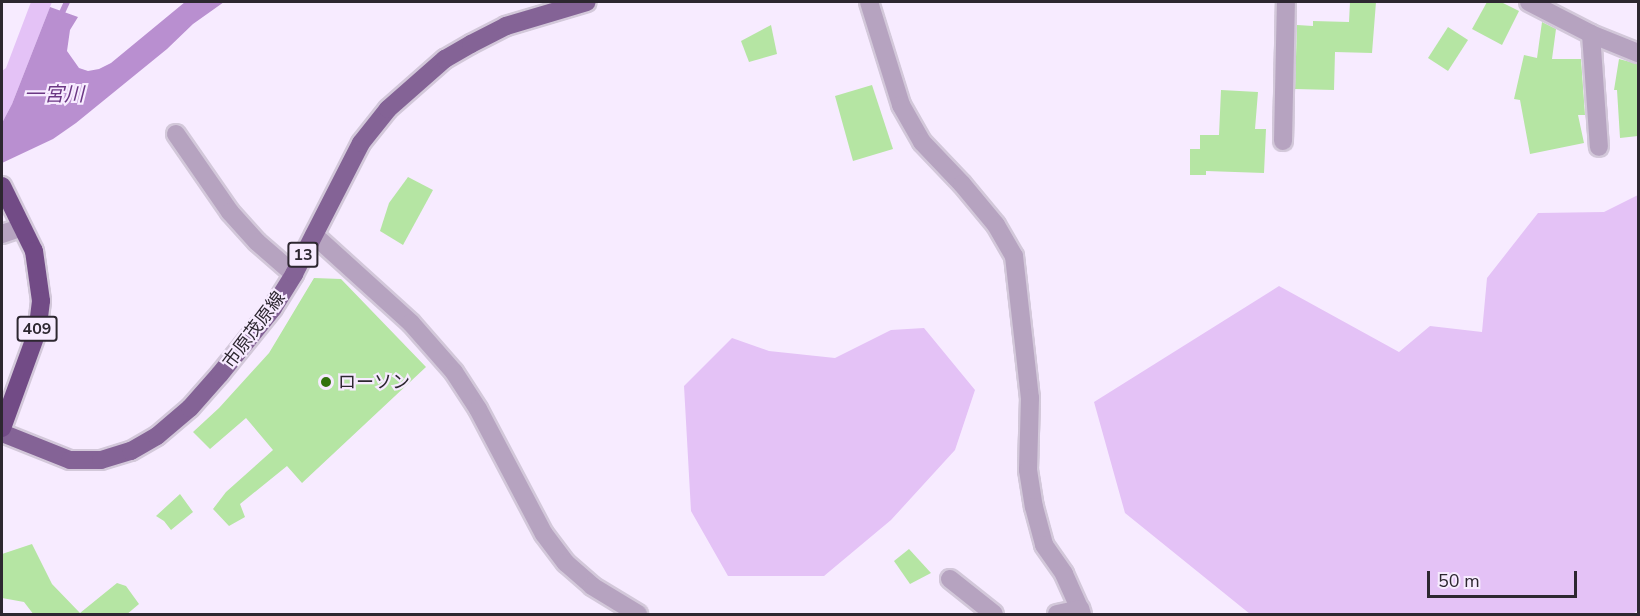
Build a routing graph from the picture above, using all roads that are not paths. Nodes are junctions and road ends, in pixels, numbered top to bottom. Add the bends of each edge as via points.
1 (587, 2) edge
2 (869, 2) edge
3 (1286, 2) edge
4 (1529, 2) edge
5 (1591, 34) junction
6 (1638, 53) edge
7 (176, 134) dead end
8 (1283, 141) dead end
9 (1599, 147) dead end
10 (2, 186) edge
11 (22, 228) junction
12 (2, 234) edge
13 (314, 235) junction
14 (294, 274) junction
15 (2, 428) edge
16 (2, 433) edge
17 (950, 579) dead end
18 (1081, 612) edge
19 (638, 615) edge
20 (994, 615) edge
21 (1058, 615) edge

1 - 13 main road, 市原茂原線 / 13 via 506,26 445,59 414,83 387,109 361,143
2 - 18 street via 901,105 922,142 996,225 1014,256 1029,398 1028,470 1034,507 1044,545 1064,574
3 - 8 street
4 - 5 street
5 - 6 street
5 - 9 street
7 - 14 street via 230,212
10 - 11 highway, 409
11 - 12 street
11 - 15 highway, 409 via 34,251 41,301 37,332
13 - 14 main road, 市原茂原線 / 13
13 - 19 street via 411,323 454,372 478,409 544,534 566,563 592,586
14 - 16 main road, 市原茂原線 / 13 via 246,343 190,408 157,436 131,451 101,460 70,460
17 - 20 street
18 - 21 street

